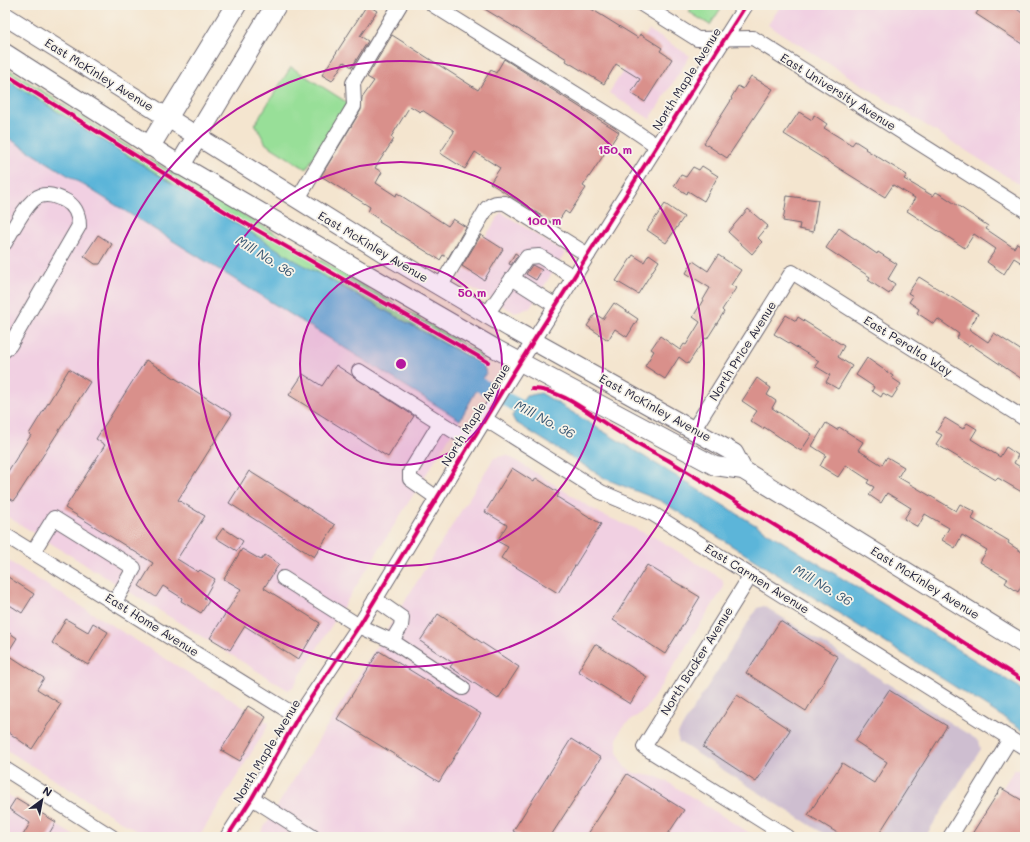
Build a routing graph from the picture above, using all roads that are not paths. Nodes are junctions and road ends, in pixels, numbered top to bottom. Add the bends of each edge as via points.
1 (236, 5) edge
2 (276, 5) edge
3 (400, 5) edge
4 (433, 5) edge
5 (643, 5) edge
6 (746, 5) edge
7 (5, 16) edge
8 (725, 38) junction
9 (5, 52) edge
10 (167, 118) junction
11 (197, 137) junction
12 (150, 146) junction
13 (657, 146) junction
14 (180, 164) junction
15 (297, 200) junction
16 (1025, 210) edge
17 (5, 243) edge
18 (588, 255) junction
19 (792, 272) joint
20 (574, 277) junction
21 (512, 278) junction
22 (440, 287) junction
23 (556, 306) junction
24 (487, 314) junction
25 (534, 341) junction
26 (5, 350) edge
27 (521, 362) junction
28 (359, 371) dead end
29 (485, 419) junction
30 (1025, 419) edge
31 (440, 423) junction
32 (694, 429) junction
33 (471, 442) junction
34 (743, 470) junction
35 (437, 498) junction
36 (5, 535) edge
37 (33, 552) junction
38 (751, 575) junction
39 (283, 578) dead end
40 (375, 600) junction
41 (115, 602) junction
42 (359, 626) junction
43 (392, 641) junction
44 (1025, 645) edge
45 (463, 688) dead end
46 (298, 717) junction
47 (1010, 738) junction
48 (1025, 748) edge
49 (5, 769) edge
50 (252, 798) junction
51 (110, 837) edge
52 (227, 837) edge
53 (312, 837) edge
54 (788, 837) edge
55 (950, 837) edge

1 - 10 highway
2 - 11 highway
3 - 15 street via 353,83 354,106
4 - 13 street
5 - 8 street, East University Avenue via 697,39
6 - 8 street, North Maple Avenue
7 - 10 main road, East McKinley Avenue
8 - 13 street, North Maple Avenue
8 - 16 street, East University Avenue via 753,38
9 - 12 main road, East McKinley Avenue
10 - 11 main road, East McKinley Avenue
10 - 12 highway
11 - 14 highway
11 - 15 main road, East McKinley Avenue
12 - 14 main road, East McKinley Avenue
13 - 18 street, North Maple Avenue
14 - 27 main road, East McKinley Avenue
15 - 22 main road, East McKinley Avenue
17 - 26 street via 33,200 41,195 53,195 69,202 79,214 79,226
18 - 20 street, North Maple Avenue
18 - 22 street via 504,203 498,202 487,208
19 - 30 street, East Peralta Way
19 - 32 street, North Price Avenue
20 - 21 street via 539,256 532,256 527,257
20 - 23 street, North Maple Avenue
21 - 23 street
21 - 24 street
22 - 24 main road, East McKinley Avenue
23 - 25 street, North Maple Avenue
24 - 25 main road, East McKinley Avenue
25 - 27 street, North Maple Avenue
25 - 32 main road, East McKinley Avenue
27 - 29 street, North Maple Avenue
27 - 34 main road, East McKinley Avenue via 715,466
28 - 31 street
29 - 33 street, North Maple Avenue
29 - 38 street, East Carmen Avenue via 601,492 653,514
31 - 33 street
31 - 35 street via 410,472 410,479 414,484
32 - 34 main road, East McKinley Avenue via 734,453
33 - 35 street, North Maple Avenue
34 - 44 main road, East McKinley Avenue
35 - 40 street, North Maple Avenue
36 - 37 street, East Home Avenue
37 - 41 street, East Home Avenue
37 - 41 street via 54,518 134,568
38 - 47 street, East Carmen Avenue
38 - 54 street, North Backer Avenue via 644,747
39 - 42 street
40 - 42 street, North Maple Avenue
40 - 43 street via 402,618 401,626
41 - 46 street, East Home Avenue
42 - 43 street
42 - 46 street, North Maple Avenue
43 - 45 street
46 - 50 street, North Maple Avenue
47 - 48 street, East Carmen Avenue
47 - 55 street
49 - 51 street
50 - 52 street, North Maple Avenue
50 - 53 street

